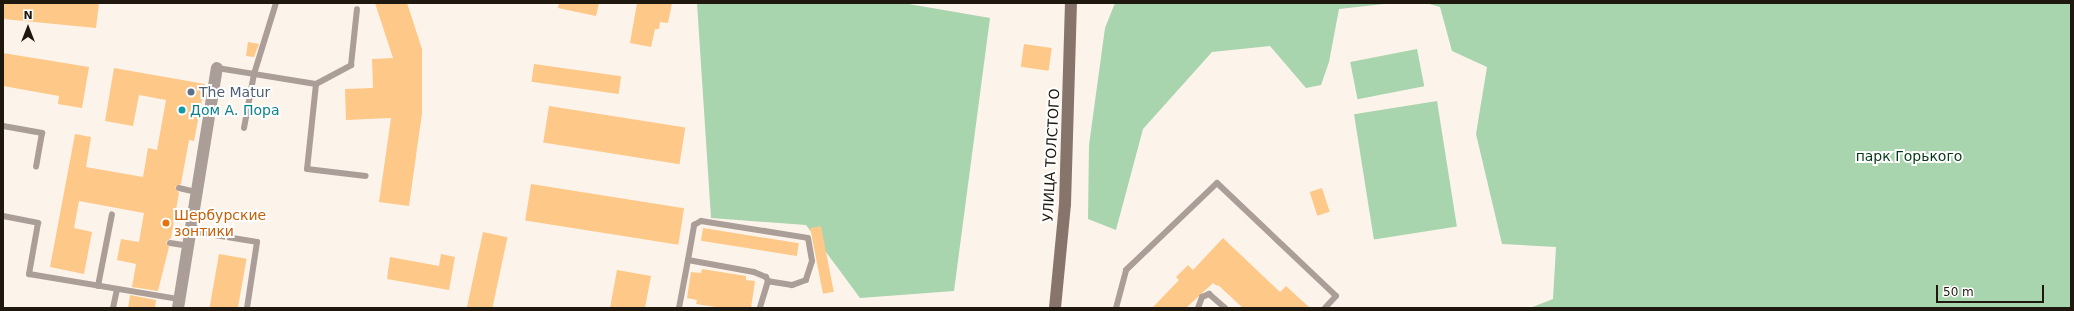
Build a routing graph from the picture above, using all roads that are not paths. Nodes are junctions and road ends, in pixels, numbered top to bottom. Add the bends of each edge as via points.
1 (276, 3) edge
2 (1072, 3) edge
3 (357, 9) dead end
4 (217, 68) joint
5 (254, 74) junction
6 (316, 84) junction
7 (3, 126) edge
8 (244, 128) dead end
9 (36, 166) dead end
10 (366, 176) dead end
11 (178, 188) dead end
12 (197, 192) junction
13 (112, 214) dead end
14 (3, 216) edge
15 (190, 231) junction
16 (170, 243) dead end
17 (188, 246) junction
18 (688, 260) junction
19 (768, 281) junction
20 (98, 286) junction
21 (117, 289) junction
22 (178, 304) edge
23 (113, 308) edge
24 (247, 308) edge
25 (679, 308) edge
26 (760, 308) edge
27 (1055, 308) edge
28 (1116, 308) edge
29 (1198, 308) edge
30 (1225, 308) edge
31 (1325, 308) edge

1 - 5 lane
2 - 27 street, УЛИЦА ТОЛСТОГО via 1065,204
3 - 6 lane via 351,65
4 - 5 lane
4 - 12 street
5 - 6 lane
5 - 8 lane
6 - 10 lane via 308,169
7 - 9 lane via 42,133
11 - 12 lane
12 - 15 street
13 - 20 lane
14 - 20 lane via 38,223 29,274
15 - 17 street
15 - 24 lane via 257,242
16 - 17 lane
17 - 22 street
18 - 19 lane via 754,272 766,277
18 - 19 lane via 687,250 694,225 701,221 808,238 812,261 806,280 792,285
18 - 25 lane
19 - 26 lane
20 - 21 lane
21 - 22 lane
21 - 23 lane
28 - 31 lane via 1126,270 1217,183 1336,296
29 - 30 lane via 1202,297 1209,294

